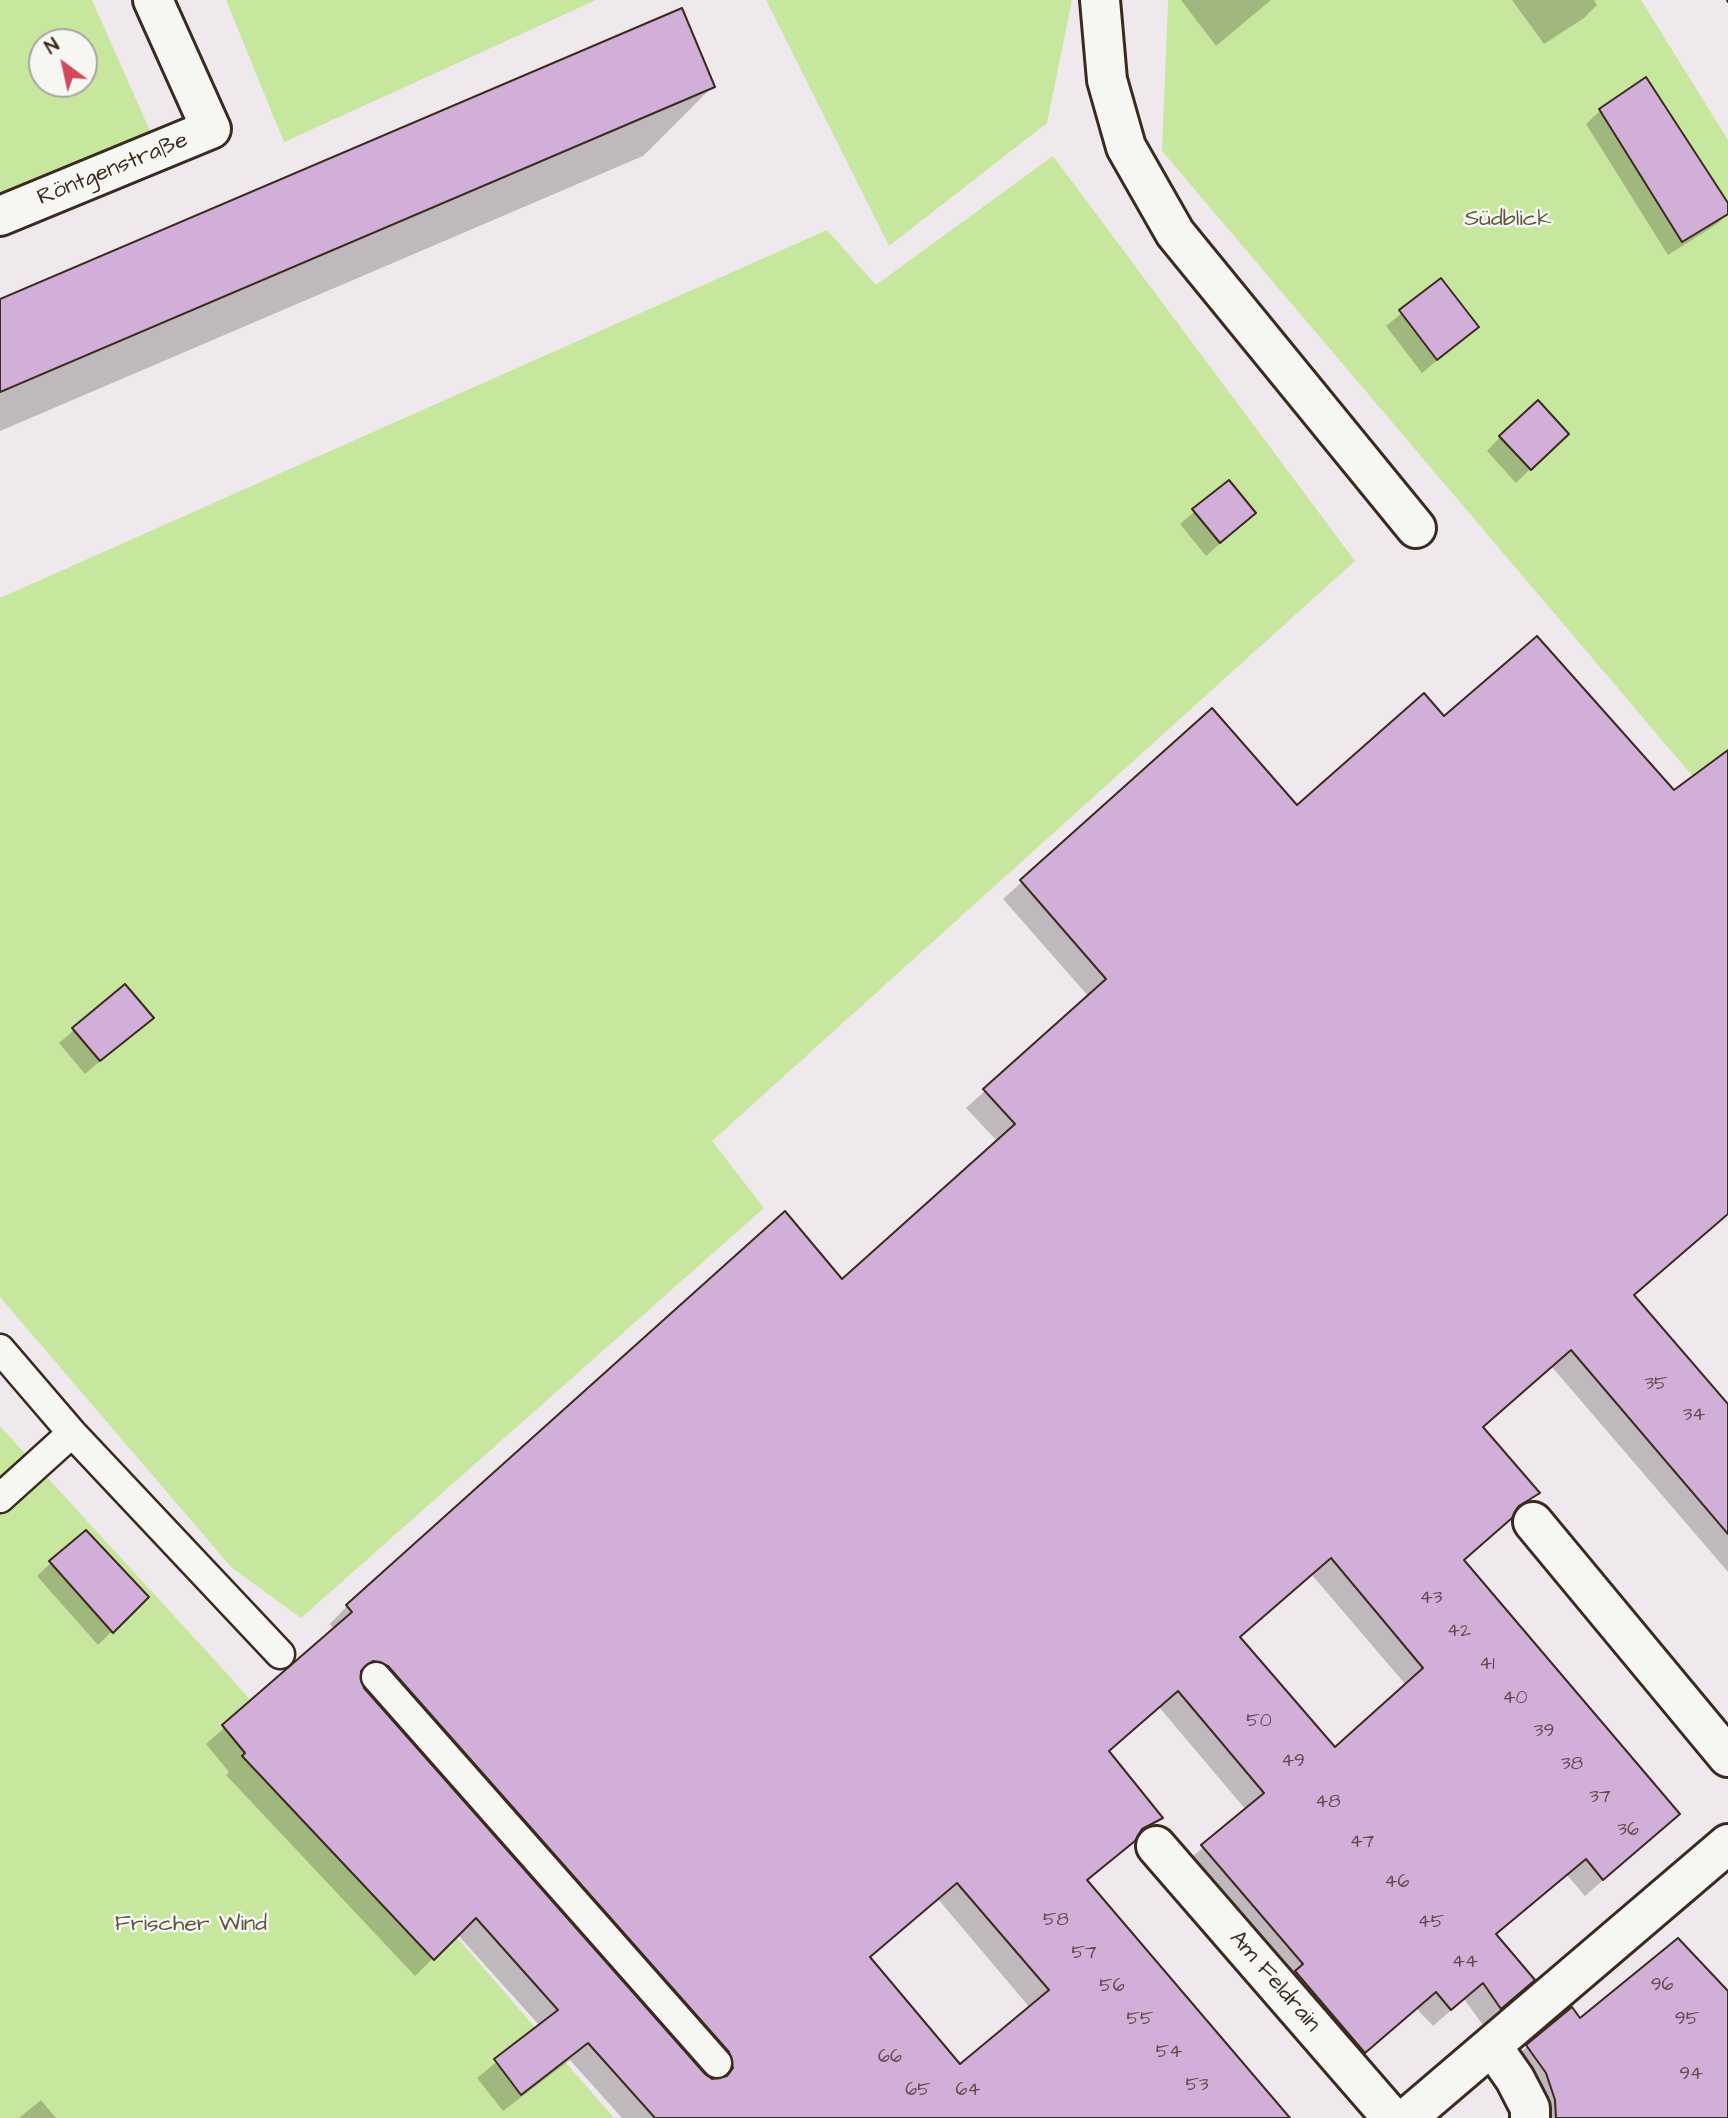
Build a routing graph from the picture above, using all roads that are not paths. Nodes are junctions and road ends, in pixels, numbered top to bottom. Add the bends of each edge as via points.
1 (153, 0) edge
2 (1100, 0) edge
3 (0, 216) edge
4 (1416, 527) dead end
5 (0, 1349) edge
6 (72, 1433) junction
7 (0, 1498) edge
8 (1533, 1522) dead end
9 (280, 1654) dead end
10 (376, 1677) dead end
11 (1728, 1757) edge
12 (1728, 1844) edge
13 (1156, 1846) dead end
14 (1492, 2046) junction
15 (717, 2063) dead end
16 (1392, 2118) edge
17 (1408, 2118) edge
18 (1530, 2118) edge

1 - 3 street, Röntgenstraße via 211,129
2 - 4 street via 1107,80 1126,147 1175,233
5 - 6 lane
6 - 7 lane
6 - 9 lane
8 - 11 street
10 - 15 lane
12 - 14 street
13 - 16 street, Am Feldrain
14 - 17 street
14 - 18 street via 1516,2079 1531,2108

